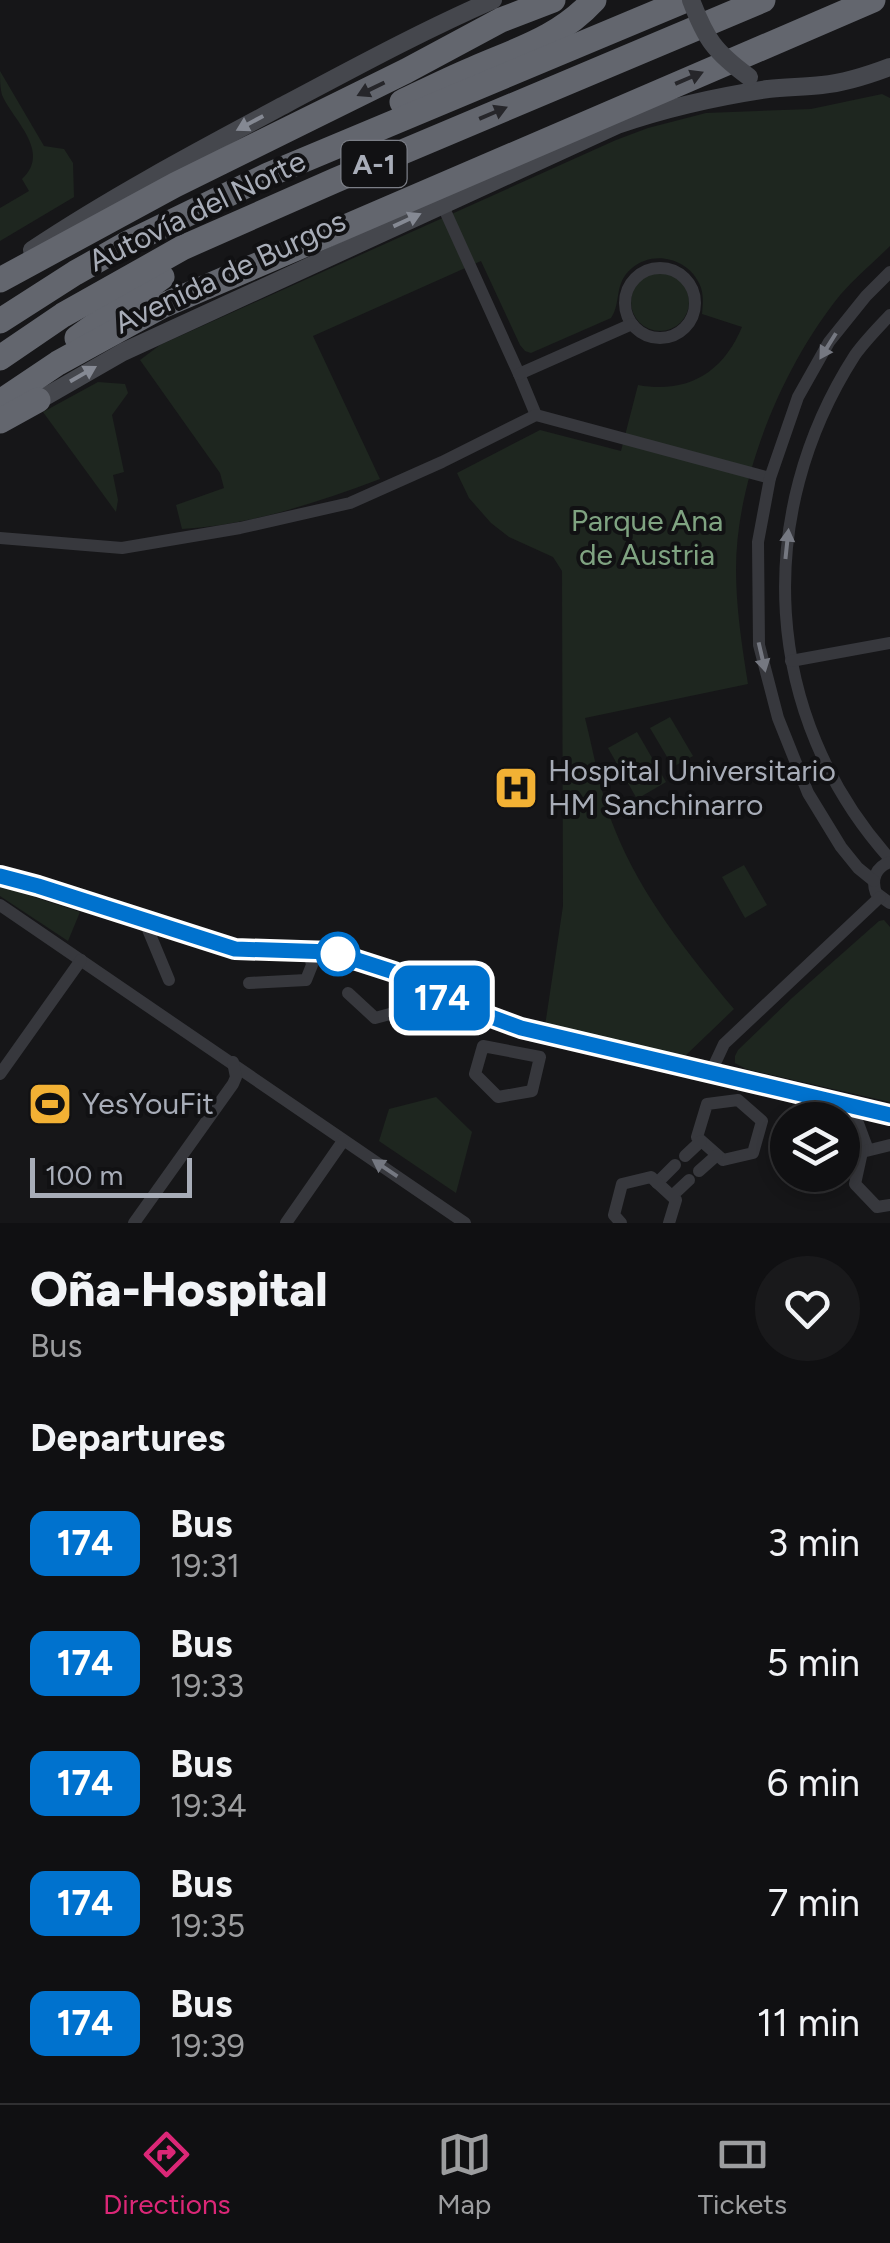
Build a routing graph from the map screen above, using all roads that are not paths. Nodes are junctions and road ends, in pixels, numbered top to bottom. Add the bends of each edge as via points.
1 (493, 0) edge
2 (552, 0) edge
3 (594, 0) edge
4 (688, 0) edge
5 (763, 0) edge
6 (873, 0) edge
7 (890, 67) edge
8 (870, 74) junction
9 (890, 78) edge
10 (773, 88) junction
11 (288, 166) junction
12 (336, 180) junction
13 (442, 204) junction
14 (0, 272) edge
15 (890, 272) edge
16 (0, 280) edge
17 (890, 314) edge
18 (0, 321) edge
19 (632, 324) junction
20 (0, 358) edge
21 (519, 374) junction
22 (0, 394) edge
23 (38, 400) joint
24 (0, 402) edge
25 (536, 415) junction
26 (0, 424) edge
27 (770, 478) junction
28 (0, 538) edge
29 (890, 643) edge
30 (791, 661) junction
31 (890, 860) edge
32 (0, 876) edge
33 (874, 880) junction
34 (885, 900) edge
35 (0, 905) edge
36 (144, 920) junction
37 (309, 951) junction
38 (81, 960) junction
39 (169, 980) dead end
40 (249, 984) dead end
41 (424, 992) junction
42 (348, 993) dead end
43 (496, 1019) junction
44 (542, 1033) junction
45 (490, 1047) junction
46 (534, 1056) junction
47 (233, 1062) junction
48 (0, 1074) edge
49 (710, 1074) junction
50 (254, 1077) junction
51 (233, 1084) junction
52 (767, 1087) junction
53 (831, 1102) edge
54 (748, 1108) junction
55 (860, 1110) edge
56 (888, 1119) edge
57 (860, 1128) edge
58 (344, 1141) junction
59 (702, 1141) junction
60 (890, 1145) edge
61 (868, 1150) junction
62 (717, 1155) junction
63 (657, 1183) junction
64 (672, 1196) junction
65 (889, 1210) edge
66 (134, 1223) edge
67 (286, 1223) edge
68 (465, 1223) edge
69 (621, 1223) edge
70 (669, 1223) edge

1 -> 14 street via 210,144
2 -> 16 highway via 175,185
3 - 11 highway via 554,34 458,74 312,147
4 - 10 street, Avenida de Burgos, bridge via 722,56
4 - 11 highway, Autovía del Norte / A-1
12 -> 5 highway, Autovía del Norte / A-1
24 -> 6 highway via 162,306
7 - 8 street, Avenida de Burgos
8 - 9 street
8 - 10 street, Avenida de Burgos
10 - 13 street, Avenida de Burgos via 668,108
11 - 18 highway, Autovía del Norte / A-1 via 128,244
12 - 20 highway, Autovía del Norte / A-1 via 182,248
12 - 22 highway via 147,286
13 - 21 street
23 -> 13 street, Avenida de Burgos via 123,352
15 -> 27 street via 829,342 798,397
30 -> 17 street via 784,582 799,477 822,413 857,352
19 - 19 street via 664,338 686,327 696,306 689,282 660,267 639,274 626,292
19 - 21 street
21 - 25 street
23 - 26 highway
25 - 27 street
25 - 28 street via 350,503 122,548
27 -> 33 street via 758,542 762,658 808,793 841,847
29 - 30 street
30 - 31 street via 830,775
31 - 33 street
32 - 36 street
33 - 34 street
34 - 49 street via 724,1044
35 - 38 street
36 - 37 street via 235,949
36 - 39 street
37 - 40 street via 306,980
37 - 41 street via 394,972
38 - 47 street
38 - 48 street
41 - 42 street via 416,1007 374,1018
41 - 43 street
43 - 44 street
43 - 45 street
44 - 46 street
44 - 49 street
45 - 46 street
45 - 46 street via 483,1046 475,1074 498,1097 532,1091 540,1057
47 - 50 street
47 - 51 street
49 - 52 street
50 - 51 street
50 - 58 street
51 - 66 street
52 - 53 street
52 - 54 street
54 - 59 street via 738,1100 707,1104 697,1138
54 - 62 street via 762,1121 753,1153 723,1160
55 - 56 street
57 - 61 street
58 - 67 street
68 -> 58 street
59 - 62 street
59 - 63 street
60 - 61 street
61 - 65 street via 855,1184 877,1208
62 - 64 street
63 - 64 street
63 - 69 street via 651,1178 622,1184 614,1216
64 - 70 street

